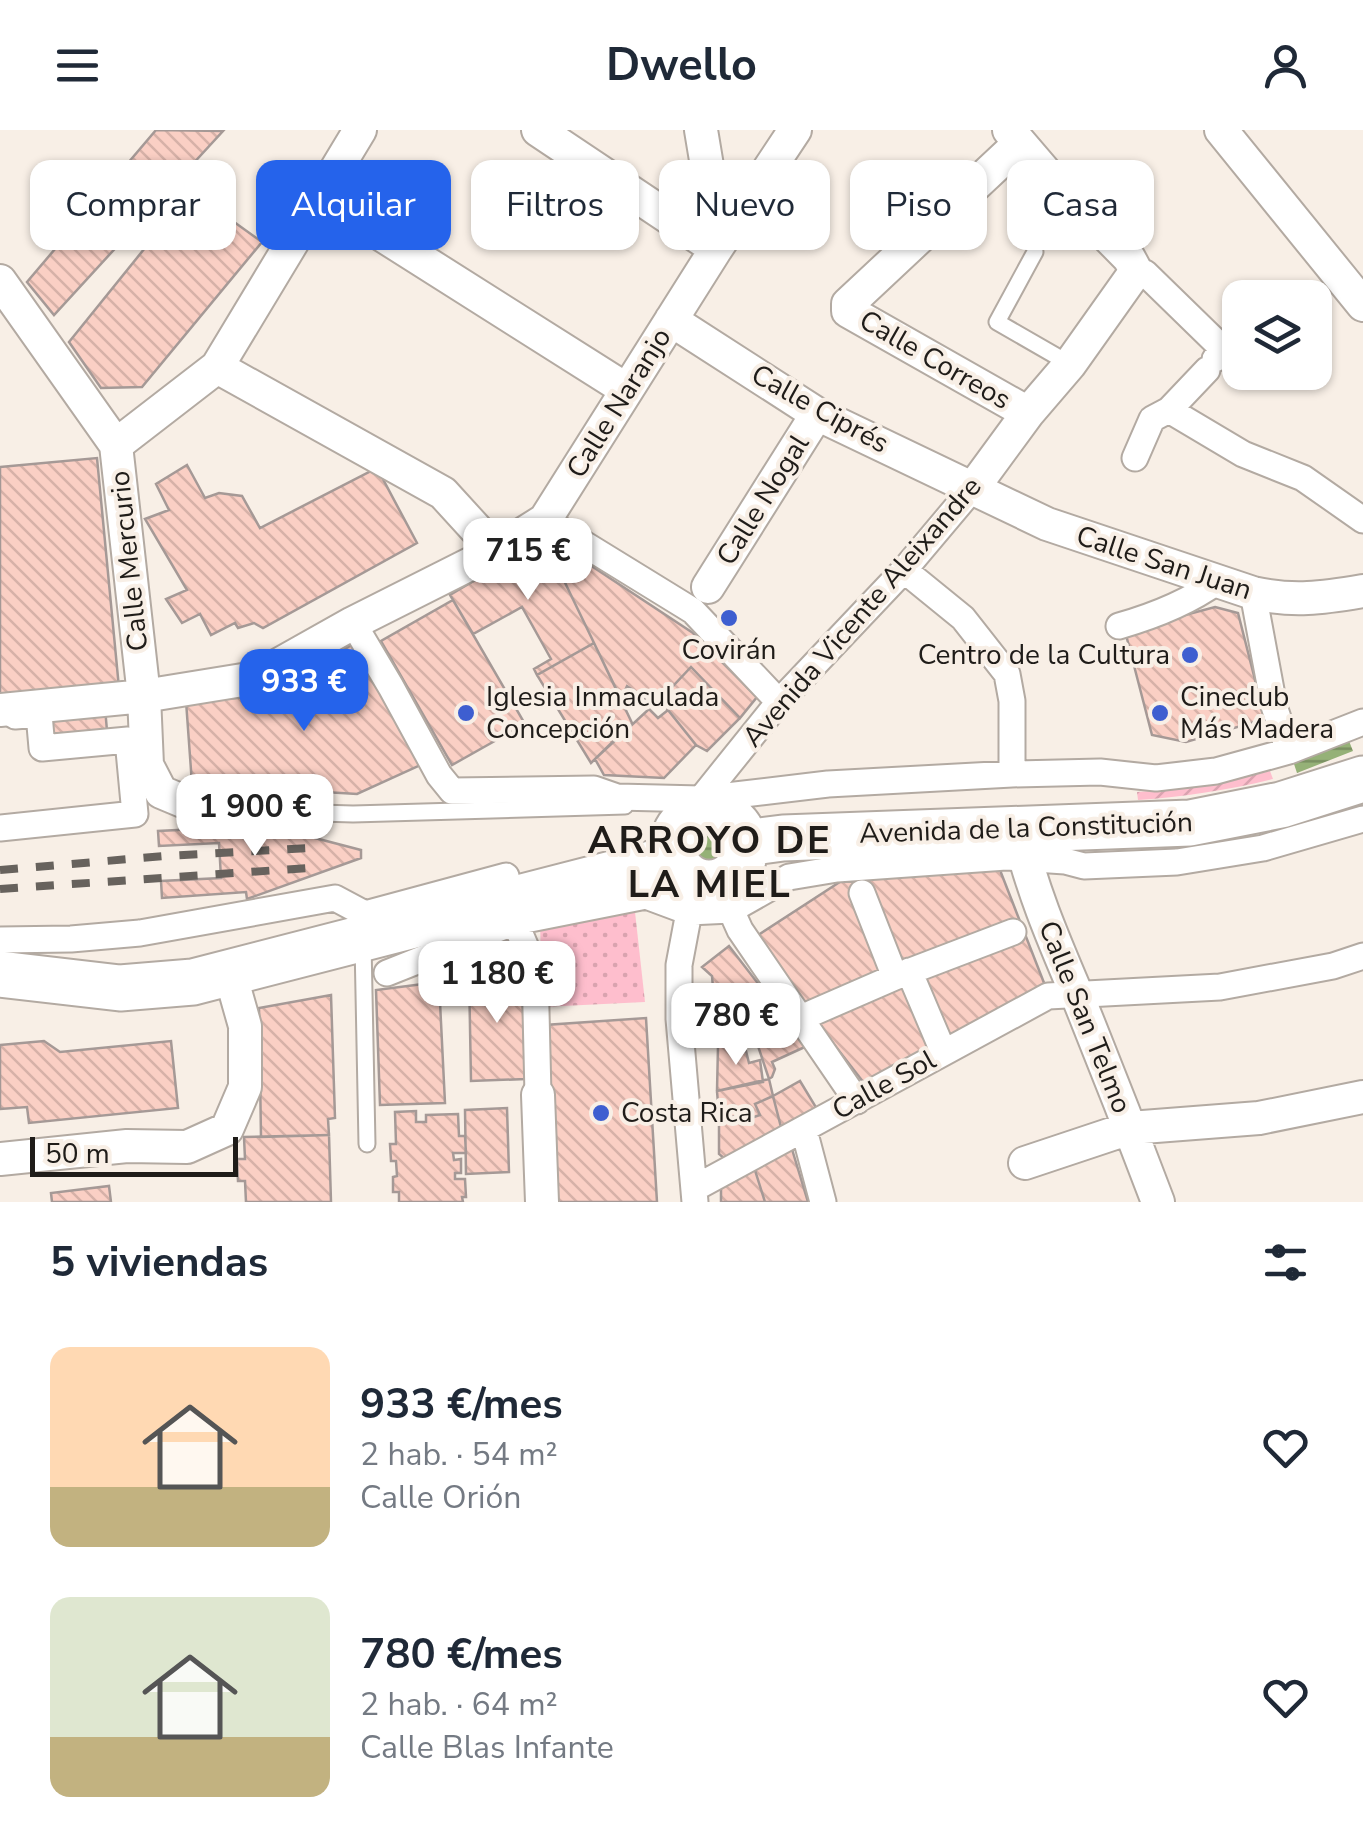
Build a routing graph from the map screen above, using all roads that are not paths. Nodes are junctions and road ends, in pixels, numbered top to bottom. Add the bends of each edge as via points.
1 (360, 130) edge
2 (538, 130) edge
3 (701, 130) edge
4 (795, 130) edge
5 (1221, 130) edge
6 (1014, 137) edge
7 (343, 160) edge
8 (706, 160) edge
9 (775, 160) edge
10 (659, 205) edge
11 (289, 250) edge
12 (407, 250) edge
13 (716, 250) edge
14 (1035, 252) dead end
15 (1136, 271) junction
16 (0, 282) edge
17 (1360, 296) edge
18 (671, 320) junction
19 (1221, 360) edge
20 (1070, 364) junction
21 (217, 367) junction
22 (627, 390) junction
23 (1169, 410) junction
24 (1028, 413) junction
25 (817, 414) junction
26 (116, 445) junction
27 (1135, 458) dead end
28 (973, 488) junction
29 (545, 520) junction
30 (1363, 520) edge
31 (496, 551) junction
32 (904, 570) junction
33 (1218, 581) junction
34 (708, 587) dead end
35 (1363, 591) edge
36 (1253, 593) junction
37 (353, 623) junction
38 (1119, 626) dead end
39 (144, 696) junction
40 (779, 702) junction
41 (0, 710) edge
42 (0, 718) edge
43 (1363, 722) edge
44 (1289, 751) junction
45 (1012, 774) junction
46 (1363, 779) edge
47 (205, 808) junction
48 (698, 809) junction
49 (40, 815) dead end
50 (1363, 819) edge
51 (0, 828) edge
52 (745, 843) junction
53 (1021, 844) junction
54 (674, 858) junction
55 (506, 876) dead end
56 (862, 894) dead end
57 (732, 910) junction
58 (689, 912) junction
59 (515, 922) junction
60 (1013, 932) dead end
61 (0, 940) edge
62 (375, 956) junction
63 (1363, 956) edge
64 (230, 973) junction
65 (0, 974) edge
66 (902, 974) junction
67 (1076, 994) junction
68 (810, 1014) dead end
69 (940, 1044) dead end
70 (538, 1096) joint
71 (1363, 1097) edge
72 (857, 1100) junction
73 (1130, 1128) junction
74 (804, 1130) junction
75 (366, 1144) dead end
76 (0, 1159) edge
77 (1024, 1163) dead end
78 (695, 1195) edge
79 (542, 1202) edge
80 (822, 1202) edge
81 (1158, 1202) edge

1 - 7 street
2 - 10 street
3 - 8 street
4 - 9 street, Calle Naranjo
5 - 17 street
6 - 15 street
6 - 24 street, Calle Correos via 848,311
11 - 21 street
12 - 22 street
13 - 18 street, Calle Naranjo
14 - 20 lane via 997,322
15 - 19 street
15 - 20 street, Avenida Vicente Aleixandre
16 - 26 street, Calle Mercurio
18 - 22 street, Calle Naranjo
18 - 25 street, Calle Ciprés
19 - 23 street
20 - 24 street, Avenida Vicente Aleixandre
21 - 26 street
21 - 31 street via 443,494
22 - 29 street, Calle Naranjo
23 - 27 street via 1152,419
23 - 30 street via 1243,454 1302,478
24 - 28 street, Avenida Vicente Aleixandre
25 - 28 street, Calle Ciprés
25 - 34 street, Calle Nogal
26 - 39 street, Calle Mercurio
28 - 32 street, Avenida Vicente Aleixandre
28 - 33 street, Calle San Juan via 1047,524
29 - 31 street, Calle Naranjo
29 - 40 street via 693,611
31 - 37 street, Calle Naranjo
32 - 40 street, Avenida Vicente Aleixandre
32 - 45 street via 963,618 1007,674
33 - 36 street, Calle San Juan
33 - 38 street
35 - 36 street, Calle San Juan via 1282,600
36 - 44 street
37 - 39 street, Calle Naranjo via 255,678
37 - 48 street via 452,791 594,790
39 - 41 street, Calle Naranjo
39 - 47 street, Calle Mercurio via 147,765 161,792
40 - 48 street, Avenida Vicente Aleixandre
42 - 51 street via 38,714 42,748 128,740 135,814
43 - 44 street
44 - 45 street via 1216,772 1156,778
45 - 48 street via 828,784
46 - 53 main road, Avenida de la Constitución via 1190,824
47 - 48 lane via 353,814 676,804
47 - 49 lane
48 - 52 main road via 736,822
48 - 54 main road via 674,834
50 - 53 street via 1262,848 1177,862 1084,866
52 - 53 main road, Avenida de la Constitución via 784,838
52 - 54 main road via 740,866 722,881 687,877
53 - 57 street via 788,877
53 - 67 street, Calle San Telmo
54 - 62 main road
55 - 61 street via 366,914 336,898 140,934
56 - 66 street
57 - 58 street
57 - 72 street
58 - 59 street via 646,896
58 - 78 street via 680,1019
59 - 62 street
59 - 70 street via 535,969
60 - 66 street
62 - 64 main road
62 - 75 lane
63 - 67 street, Calle Sol via 1220,987
64 - 65 main road via 120,988
64 - 76 street via 244,1026 245,1087 228,1129 187,1146
66 - 68 street
66 - 69 street
67 - 72 street, Calle Sol via 1048,996
67 - 73 street, Calle San Telmo
70 - 79 street
71 - 73 street via 1259,1118
72 - 74 street, Calle Sol
73 - 77 street
73 - 81 street, Calle San Telmo
74 - 78 street, Calle Sol
74 - 80 street

